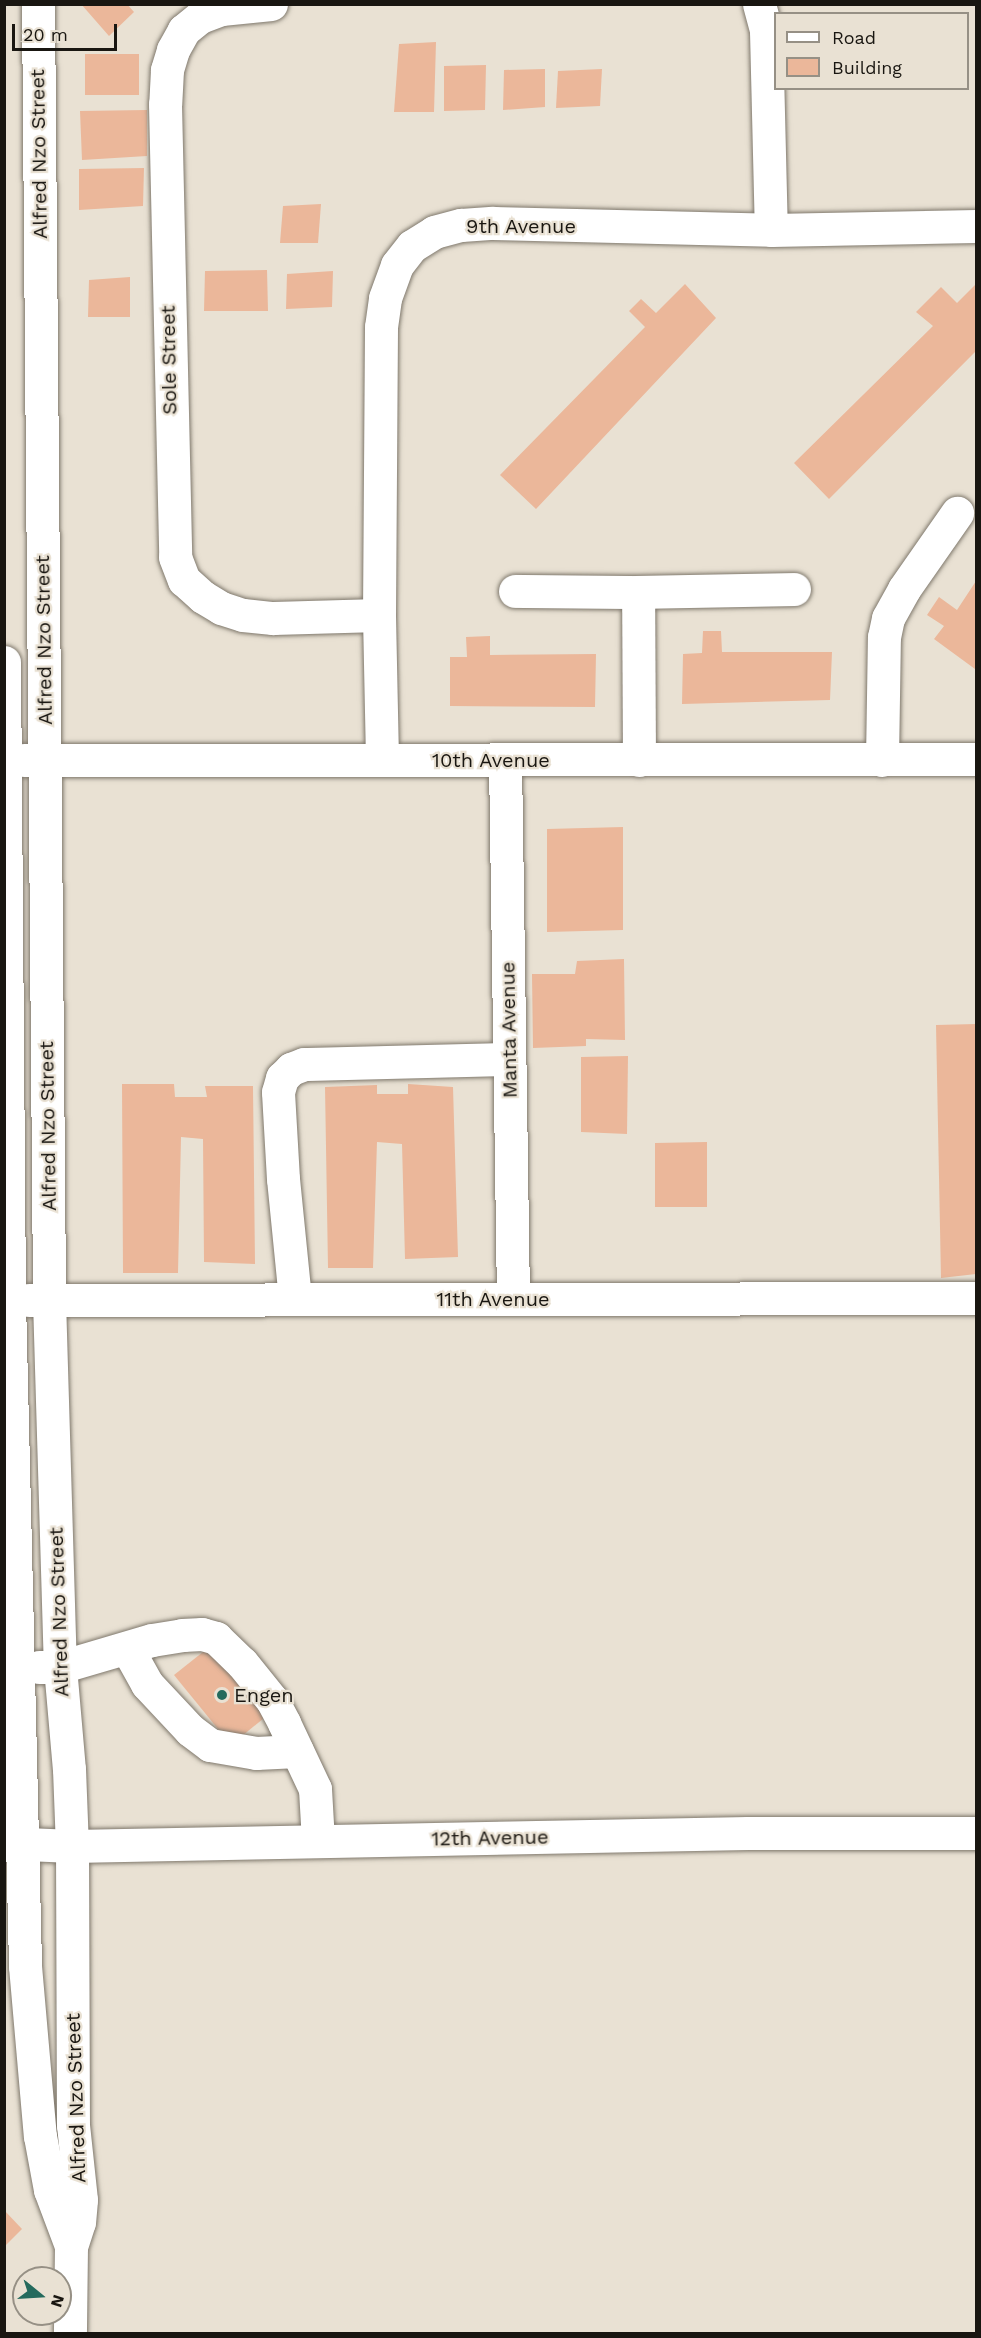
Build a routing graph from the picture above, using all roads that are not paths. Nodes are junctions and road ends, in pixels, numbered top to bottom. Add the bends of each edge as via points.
1 (38, 4) edge
2 (272, 4) edge
3 (759, 4) edge
4 (976, 226) edge
5 (771, 230) junction
6 (957, 513) dead end
7 (794, 589) dead end
8 (515, 591) dead end
9 (638, 592) junction
10 (379, 615) junction
11 (4, 662) edge
12 (382, 759) junction
13 (976, 759) edge
14 (6, 760) junction
15 (45, 760) junction
16 (505, 760) junction
17 (639, 760) junction
18 (882, 760) junction
19 (342, 1043) dead end
20 (509, 1049) junction
21 (49, 1257) junction
22 (7, 1258) edge
23 (976, 1298) edge
24 (295, 1299) junction
25 (513, 1299) junction
26 (9, 1300) junction
27 (50, 1300) junction
28 (56, 1556) junction
29 (9, 1557) edge
30 (128, 1648) junction
31 (16, 1667) junction
32 (60, 1667) junction
33 (297, 1751) junction
34 (976, 1833) edge
35 (318, 1841) junction
36 (12, 1843) edge
37 (72, 1846) junction
38 (71, 2246) junction
39 (70, 2334) edge

1 - 15 street, Alfred Nzo Street
2 - 10 street, Sole Street via 221,9 200,17 184,30 167,70 175,557 184,580 203,597 243,615
3 - 5 street via 766,31
4 - 5 street, 9th Avenue
5 - 10 street, 9th Avenue via 493,223 434,232 412,246 397,265 385,298 381,327
6 - 18 street via 903,589 888,618 884,637
7 - 9 street
8 - 9 street
9 - 17 street
10 - 12 street, 9th Avenue
11 - 14 street, Alfred Nzo Street
12 - 15 street, 10th Avenue
12 - 16 street, 10th Avenue
13 - 18 street, 10th Avenue
14 - 15 street, 10th Avenue
14 - 22 street, Alfred Nzo Street
15 - 21 street, Alfred Nzo Street
16 - 17 street, 10th Avenue
16 - 20 street, Manta Avenue
17 - 18 street, 10th Avenue
19 - 20 street
20 - 24 street via 304,1064 282,1078 278,1092 283,1179
20 - 25 street, Manta Avenue
21 - 22 street
21 - 27 street, Alfred Nzo Street
22 - 26 street, Alfred Nzo Street
23 - 25 street, 11th Avenue
24 - 25 street, 11th Avenue
24 - 27 street, 11th Avenue
26 - 27 street, 11th Avenue
26 - 29 street, Alfred Nzo Street
27 - 28 street, Alfred Nzo Street
28 - 29 street
28 - 32 street, Alfred Nzo Street
29 - 31 street, Alfred Nzo Street
30 - 32 street
30 - 33 street via 147,1684 190,1730 210,1745 256,1753
30 - 33 street via 182,1635 216,1638 272,1700
31 - 32 street
31 - 36 street, Alfred Nzo Street
32 - 37 street, Alfred Nzo Street
33 - 35 street via 315,1789
34 - 35 street, 12th Avenue
35 - 37 street, 12th Avenue
36 - 37 street, 12th Avenue
36 - 38 street, Alfred Nzo Street via 36,2105 50,2190
37 - 38 street, Alfred Nzo Street via 73,2125 81,2200
38 - 39 street, Alfred Nzo Street

